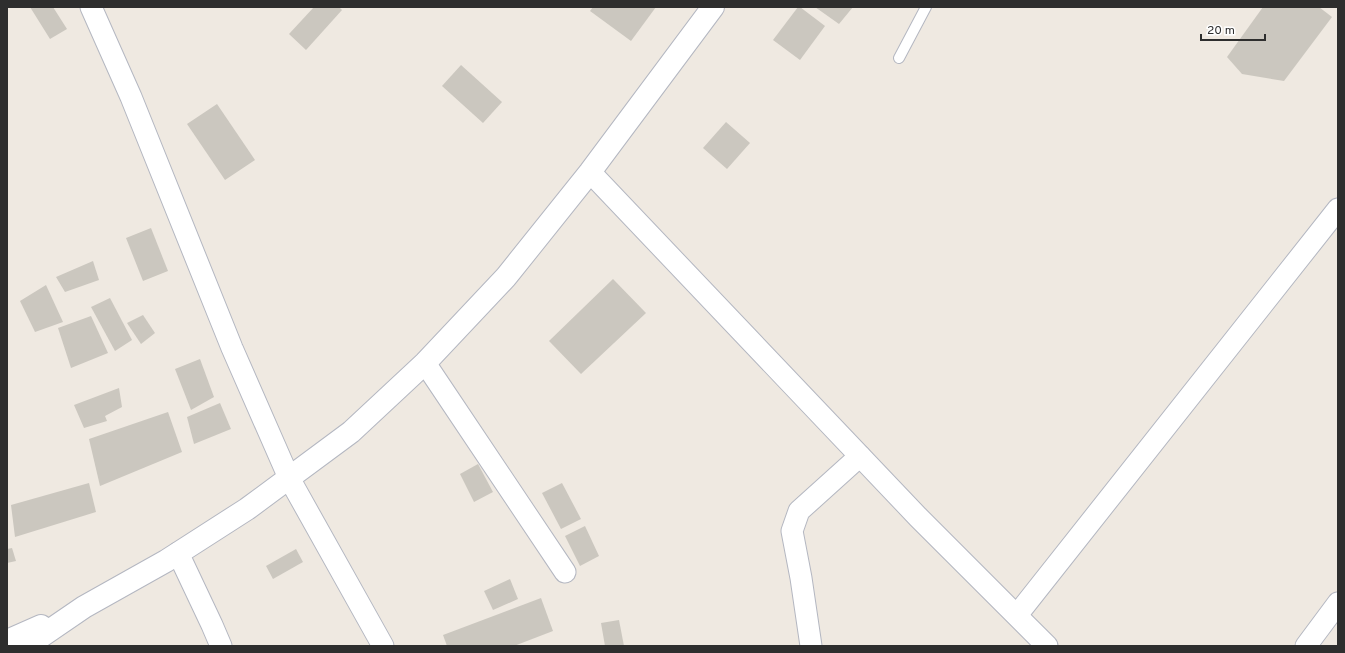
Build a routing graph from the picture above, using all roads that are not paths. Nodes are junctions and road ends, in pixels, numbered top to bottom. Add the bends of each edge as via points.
1 (90, 7) edge
2 (713, 7) edge
3 (926, 7) edge
4 (899, 58) dead end
5 (590, 172) junction
6 (1338, 209) edge
7 (1331, 231) edge
8 (425, 363) junction
9 (860, 456) junction
10 (289, 478) junction
11 (178, 553) junction
12 (565, 572) dead end
13 (1338, 603) edge
14 (84, 607) junction
15 (1016, 615) junction
16 (7, 640) edge
17 (27, 646) edge
18 (221, 646) edge
19 (383, 646) edge
20 (811, 646) edge
21 (1047, 646) edge
22 (1306, 646) edge

1 - 10 street via 131,97 232,348
2 - 5 main road
3 - 4 lane
5 - 8 main road via 506,277
5 - 9 street
6 - 7 street
7 - 15 street
8 - 10 main road via 351,432
8 - 12 street
9 - 15 street
9 - 20 street via 799,511 792,531
10 - 11 main road via 247,509
10 - 19 street
11 - 14 main road
11 - 18 street
13 - 22 street
14 - 16 main road
14 - 17 main road
15 - 21 street

